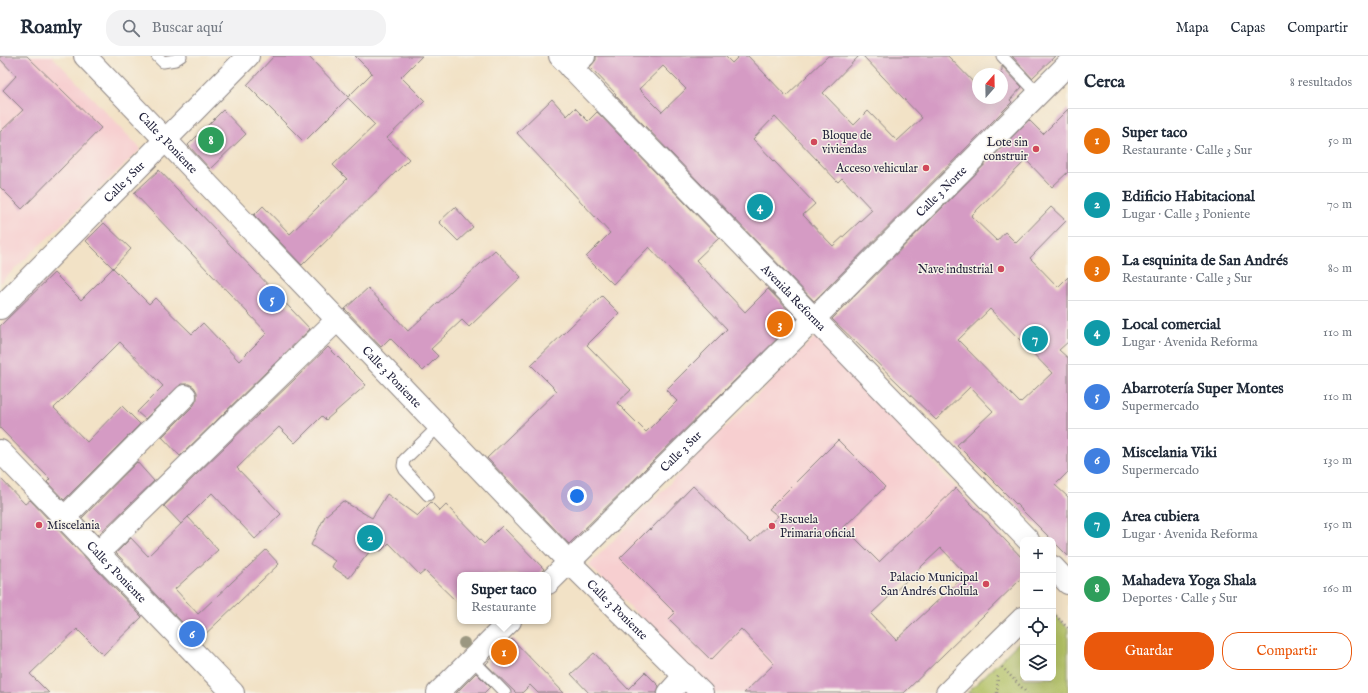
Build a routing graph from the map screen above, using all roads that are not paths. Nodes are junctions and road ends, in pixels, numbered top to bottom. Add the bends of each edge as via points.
1 (85, 56) edge
2 (157, 56) edge
3 (181, 56) edge
4 (248, 56) edge
5 (1002, 56) edge
6 (572, 60) edge
7 (1068, 64) edge
8 (1039, 95) junction
9 (166, 141) junction
10 (0, 308) edge
11 (337, 320) junction
12 (814, 320) junction
13 (185, 396) dead end
14 (439, 426) junction
15 (0, 450) edge
16 (428, 495) dead end
17 (64, 518) junction
18 (1025, 537) edge
19 (98, 553) junction
20 (569, 562) junction
21 (551, 580) edge
22 (1020, 621) edge
23 (507, 624) edge
24 (472, 659) junction
25 (685, 675) junction
26 (233, 693) edge
27 (438, 693) edge
28 (505, 693) edge
29 (669, 693) edge
30 (702, 693) edge
31 (947, 693) edge

1 - 9 street, Calle 3 Poniente
2 - 3 lane via 163,62 176,60
4 - 9 street, Calle 5 Sur
5 - 8 lane
6 - 12 street, Avenida Reforma
7 - 8 street, Calle 3 Norte
8 - 12 street, Calle 3 Norte
9 - 10 street, Calle 5 Sur
9 - 11 street, Calle 3 Poniente
11 - 14 street, Calle 3 Poniente
11 - 19 street
12 - 18 street, Avenida Reforma
12 - 20 street, Calle 3 Sur
13 - 17 street
14 - 16 lane via 404,460 403,466
14 - 20 street, Calle 3 Poniente
15 - 17 street, Calle 5 Poniente
17 - 19 street, Calle 5 Poniente
19 - 26 street, Calle 5 Poniente
20 - 21 street, Calle 3 Sur
20 - 25 street, Calle 3 Poniente
22 - 31 street
23 - 24 street
24 - 27 street
24 - 28 lane
25 - 29 street
25 - 30 street, Calle 3 Poniente

